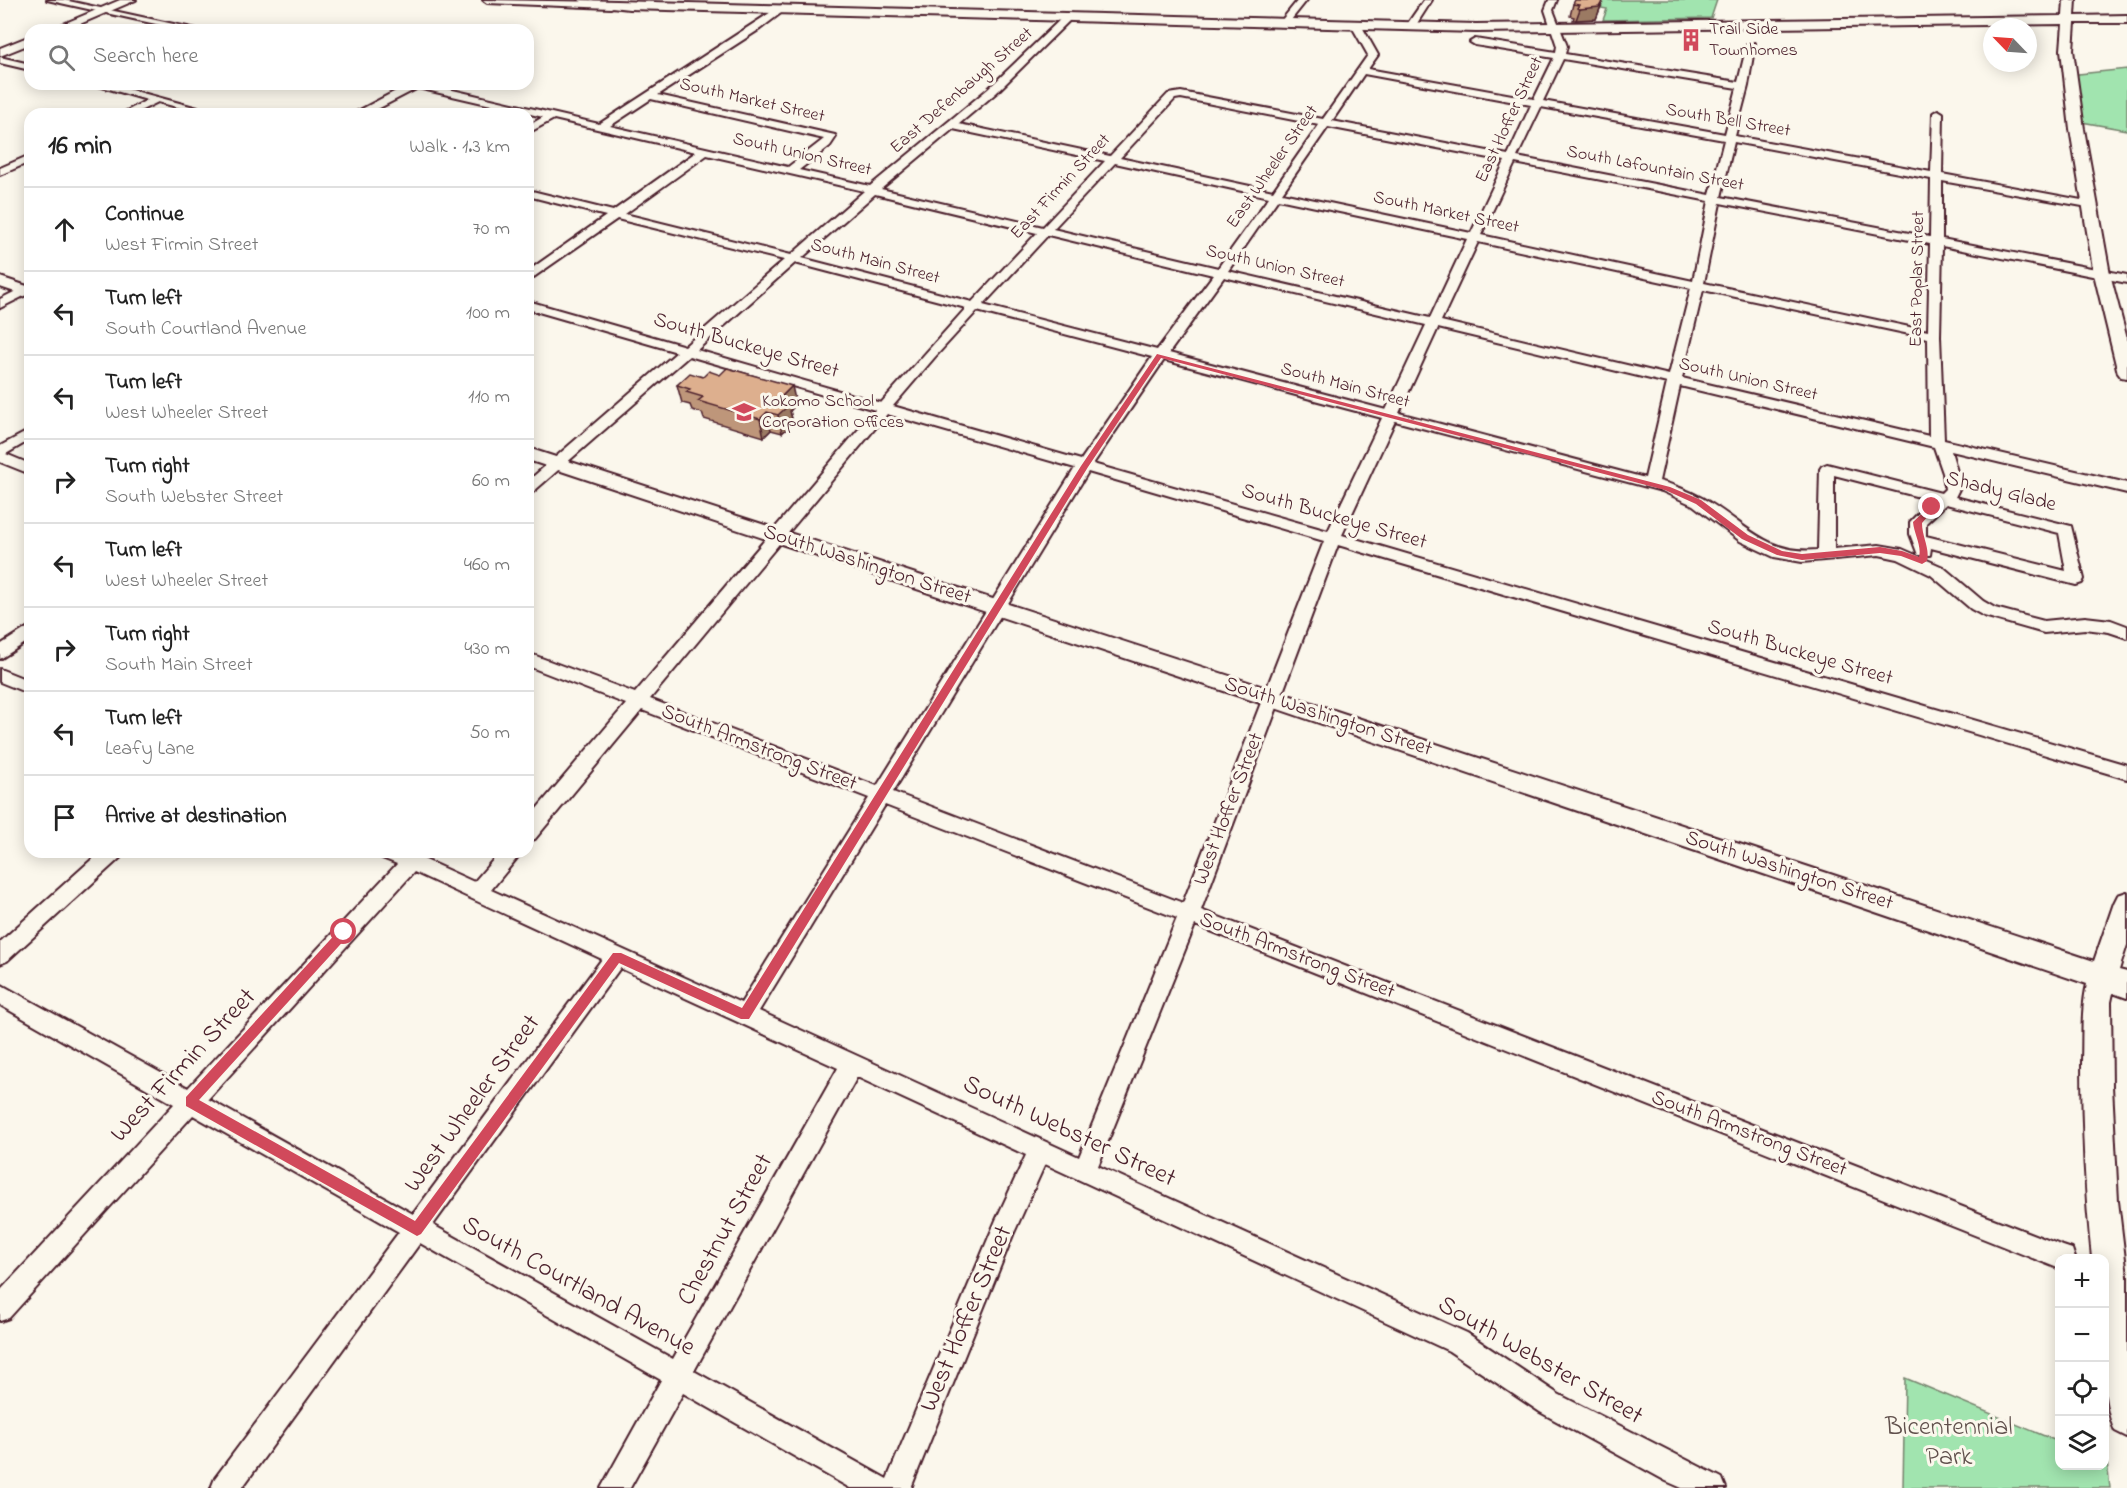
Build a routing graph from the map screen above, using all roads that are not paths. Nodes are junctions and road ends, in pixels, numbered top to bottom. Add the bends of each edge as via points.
1 (51, 0) edge
2 (130, 0) edge
3 (487, 0) edge
4 (585, 0) edge
5 (615, 0) edge
6 (1303, 0) edge
7 (1428, 0) edge
8 (1553, 0) edge
9 (2070, 0) edge
10 (629, 5) junction
11 (722, 6) junction
12 (782, 8) junction
13 (104, 10) junction
14 (1068, 17) junction
15 (2127, 19) edge
16 (2069, 20) junction
17 (1284, 23) junction
18 (70, 24) edge
19 (168, 24) edge
20 (1356, 25) junction
21 (1411, 26) junction
22 (1557, 28) junction
23 (24, 42) edge
24 (1475, 42) dead end
25 (1752, 45) dead end
26 (0, 52) edge
27 (1560, 55) junction
28 (0, 60) edge
29 (24, 66) edge
30 (1362, 71) junction
31 (1743, 86) junction
32 (121, 90) edge
33 (404, 90) edge
34 (441, 90) edge
35 (1176, 95) joint
36 (650, 96) junction
37 (158, 99) junction
38 (1537, 103) junction
39 (139, 108) edge
40 (192, 108) edge
41 (371, 108) edge
42 (518, 108) edge
43 (534, 112) edge
44 (1938, 113) dead end
45 (552, 116) junction
46 (1326, 123) junction
47 (951, 125) junction
48 (534, 126) edge
49 (601, 127) junction
50 (1731, 138) junction
51 (705, 151) junction
52 (0, 155) edge
53 (1113, 158) junction
54 (1512, 159) junction
55 (24, 160) edge
56 (24, 163) edge
57 (790, 171) junction
58 (0, 172) edge
59 (1938, 176) junction
60 (873, 190) junction
61 (1276, 193) junction
62 (534, 194) edge
63 (1715, 199) junction
64 (2088, 204) junction
65 (617, 215) junction
66 (1045, 231) junction
67 (1475, 237) junction
68 (1935, 242) junction
69 (793, 259) junction
70 (534, 273) edge
71 (1220, 273) junction
72 (2102, 274) junction
73 (2127, 279) edge
74 (0, 282) edge
75 (1698, 285) junction
76 (24, 289) edge
77 (24, 292) edge
78 (0, 304) edge
79 (534, 307) edge
80 (974, 307) junction
81 (1435, 323) junction
82 (1934, 336) junction
83 (688, 351) junction
84 (1160, 356) junction
85 (2127, 372) edge
86 (1674, 381) junction
87 (884, 408) junction
88 (1391, 417) junction
89 (24, 438) edge
90 (1941, 444) junction
91 (0, 452) edge
92 (534, 456) edge
93 (0, 457) edge
94 (557, 463) junction
95 (1084, 466) junction
96 (24, 467) edge
97 (534, 484) edge
98 (1651, 484) junction
99 (2127, 488) edge
100 (1945, 499) junction
101 (778, 536) junction
102 (1333, 538) junction
103 (1921, 540) junction
104 (1826, 556) junction
105 (1922, 561) junction
106 (997, 608) junction
107 (2127, 632) edge
108 (24, 636) edge
109 (0, 653) edge
110 (534, 661) edge
111 (0, 675) edge
112 (24, 685) edge
113 (1271, 698) junction
114 (639, 702) junction
115 (2127, 772) edge
116 (880, 795) junction
117 (534, 826) edge
118 (106, 858) edge
119 (402, 858) edge
120 (507, 858) edge
121 (411, 862) junction
122 (477, 892) junction
123 (2127, 903) edge
124 (1189, 914) junction
125 (0, 955) edge
126 (617, 956) junction
127 (2115, 981) edge
128 (0, 994) edge
129 (745, 1015) junction
130 (852, 1064) junction
131 (190, 1101) junction
132 (1040, 1150) junction
133 (1085, 1170) junction
134 (417, 1229) junction
135 (2106, 1254) edge
136 (2055, 1255) edge
137 (2109, 1284) edge
138 (0, 1309) edge
139 (677, 1376) junction
140 (2127, 1419) edge
141 (1676, 1480) edge
142 (225, 1488) edge
143 (615, 1488) edge
144 (878, 1488) edge
145 (897, 1488) edge
146 (1712, 1488) edge

1 - 13 street
2 - 13 main road
3 - 10 street
4 - 10 main road
5 - 11 main road
6 - 17 street
7 - 21 street
8 - 22 street, East Hoffer Street via 1548,10
9 - 16 main road
10 - 11 main road
11 - 12 main road
12 - 14 main road
12 - 36 street
13 - 18 main road
13 - 19 street
14 - 17 main road
14 - 47 street, East Defenbaugh Street
15 - 16 main road
16 - 22 main road
16 - 64 main road via 2068,75
17 - 20 main road
20 - 21 main road
20 - 30 street, East Wheeler Street via 1373,55
21 - 22 main road
22 - 27 street, East Hoffer Street
23 - 26 main road
24 - 27 street
25 - 31 street
27 - 31 street
27 - 38 street, East Hoffer Street
28 - 29 street
30 - 38 street, South Bell Street
30 - 46 street, East Wheeler Street
31 - 50 street
32 - 37 street
33 - 41 street
34 - 42 street, South Union Street
35 - 46 street, South Lafountain Street
35 - 53 street, East Firmin Street via 1167,98
36 - 49 street
36 - 57 street, South Market Street via 831,137
37 - 39 street
37 - 40 street
38 - 50 street, South Bell Street
38 - 54 street, East Hoffer Street
43 - 45 street, South Union Street
44 - 59 street, East Poplar Street
45 - 48 street
45 - 49 street, South Union Street
46 - 54 street, South Lafountain Street
46 - 61 street, East Wheeler Street
47 - 53 street, South Market Street
47 - 60 street, East Defenbaugh Street
49 - 51 street, South Union Street
50 - 59 street, South Bell Street
50 - 63 street
51 - 57 street, South Union Street
51 - 65 street
52 - 55 street
53 - 61 street, South Market Street
53 - 66 street, East Firmin Street
54 - 63 street, South Lafountain Street
54 - 67 street, East Hoffer Street
56 - 58 street
57 - 60 street, South Union Street
59 - 64 street, South Bell Street
59 - 68 street, East Poplar Street
60 - 66 street, South Union Street
60 - 69 street, East Defenbaugh Street
61 - 67 street, South Market Street
61 - 71 street, East Wheeler Street
62 - 65 street, South Main Street
63 - 68 street, South Lafountain Street
63 - 75 street
64 - 72 main road
65 - 69 street, South Main Street
65 - 70 street
66 - 71 street, South Union Street
66 - 80 street, East Firmin Street
67 - 75 street, South Market Street
67 - 81 street, East Hoffer Street
68 - 72 street, South Lafountain Street
68 - 82 street, East Poplar Street
69 - 80 street, South Main Street
69 - 83 street, East Defenbaugh Street
71 - 81 street, South Union Street
71 - 84 street, East Wheeler Street
72 - 73 street, South Lafountain Street
72 - 85 main road
74 - 76 main road
75 - 82 street, South Market Street
75 - 86 street
77 - 78 street
79 - 83 street, South Buckeye Street
80 - 84 street, South Main Street
80 - 87 street
81 - 86 street, South Union Street
81 - 88 street, East Hoffer Street
82 - 90 street, East Poplar Street via 1936,439
83 - 87 street, South Buckeye Street
83 - 94 street, East Defenbaugh Street
84 - 88 street, South Main Street
84 - 95 street
86 - 90 street, South Union Street
86 - 98 street
87 - 95 street, South Buckeye Street
87 - 101 street
88 - 98 street, South Main Street
88 - 102 street, West Hoffer Street
89 - 91 street
90 - 99 street, South Union Street
90 - 100 street, East Poplar Street via 1953,481 1953,492
92 - 94 main road, South Washington Street
93 - 96 street
94 - 97 street, East Defenbaugh Street
94 - 101 main road, South Washington Street
95 - 102 street, South Buckeye Street
95 - 106 street
98 - 104 street, South Main Street via 1698,502 1745,537 1780,553
100 - 103 street via 1917,522
100 - 103 street, Shady Glade via 2067,530 2076,579
100 - 104 street, Shady Glade via 1827,469
101 - 106 main road, South Washington Street
101 - 114 street
102 - 113 street, West Hoffer Street
102 - 115 street, South Buckeye Street
103 - 105 street via 1925,551
104 - 105 street, South Main Street via 1880,550
105 - 107 street, South Main Street via 1990,612 2044,627 2085,623
106 - 113 main road, South Washington Street
106 - 116 street
108 - 109 street
110 - 114 street, South Armstrong Street
111 - 112 street
113 - 124 street, West Hoffer Street
113 - 127 main road, South Washington Street
114 - 116 street, South Armstrong Street
114 - 117 street
116 - 124 street, South Armstrong Street
116 - 129 street
118 - 125 street
119 - 121 street, South Webster Street
120 - 122 street
121 - 122 street, South Webster Street
121 - 131 street, West Firmin Street
122 - 126 street, South Webster Street
123 - 127 main road
124 - 133 street, West Hoffer Street
124 - 136 street, South Armstrong Street
126 - 129 street, South Webster Street
126 - 134 street, West Wheeler Street
127 - 135 main road via 2097,1002 2097,1086
128 - 131 street, South Courtland Avenue
129 - 130 street, South Webster Street
130 - 132 street, South Webster Street
130 - 139 street, Chestnut Street
131 - 134 street, South Courtland Avenue
131 - 138 street, West Firmin Street
132 - 133 street, South Webster Street
132 - 145 street, West Hoffer Street
133 - 141 street, South Webster Street via 1458,1342
134 - 139 street, South Courtland Avenue
134 - 142 street, West Wheeler Street
137 - 140 main road
139 - 143 street, Chestnut Street
139 - 144 street, South Courtland Avenue
141 - 146 street, South Webster Street

